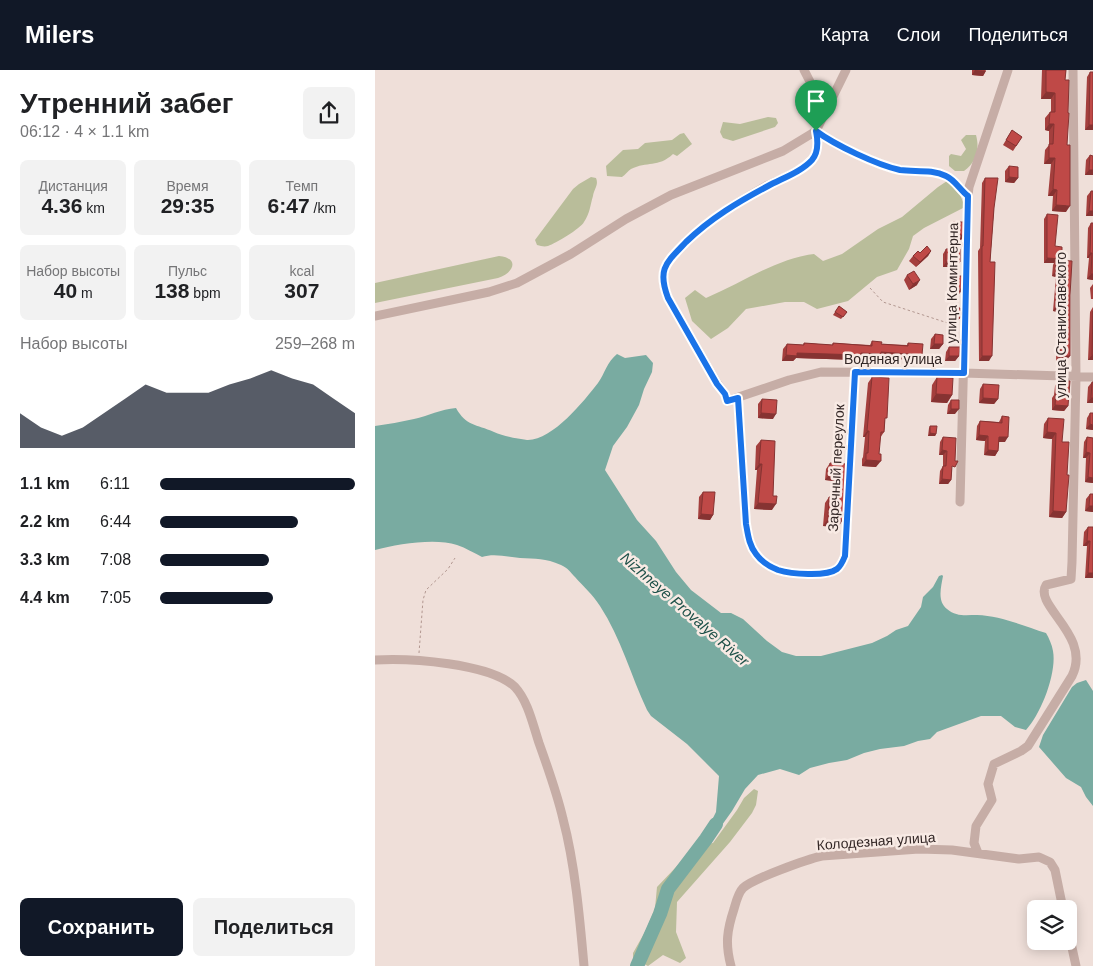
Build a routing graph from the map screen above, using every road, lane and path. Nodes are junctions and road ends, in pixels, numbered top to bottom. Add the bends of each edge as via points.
1 (804, 70) edge
2 (846, 70) edge
3 (1008, 70) edge
4 (1073, 70) edge
5 (826, 113) junction
6 (816, 131) junction
7 (968, 196) junction
8 (870, 288) dead end
9 (375, 316) edge
10 (965, 329) junction
11 (855, 372) junction
12 (964, 373) junction
13 (1076, 377) junction
14 (1093, 377) edge
15 (738, 398) junction
16 (960, 502) dead end
17 (455, 558) dead end
18 (375, 660) edge
19 (419, 661) junction
20 (978, 853) junction
21 (1061, 900) edge
22 (1072, 950) edge
23 (584, 966) edge
24 (731, 966) edge
25 (1076, 966) edge

1 - 5 street
2 - 5 street
3 - 7 street, улица Коминтерна
4 - 13 street, улица Станиславского
5 - 6 street
6 - 7 street via 884,166 947,176
6 - 9 street via 783,151 663,199 517,283
6 - 15 street, Водяная улица via 817,150 813,160 729,207 707,223 667,263 663,272 668,298 727,401
7 - 10 street, улица Коминтерна
8 - 10 path via 883,302
10 - 12 street, улица Коминтерна
11 - 12 street, Водяная улица
11 - 15 street, Водяная улица via 807,375
11 - 15 street, Заречный переулок via 845,556 841,566 830,572 778,570 764,562 750,544
12 - 13 street, Водяная улица
12 - 16 street, улица Коминтерна
13 - 14 street, Водяная улица
13 - 20 street, улица Станиславского via 1071,579 1046,585 1043,595 1071,636 1076,669 1028,746 999,760 992,768 988,789 992,800 974,835
17 - 19 path via 426,590
18 - 19 street
19 - 23 street via 489,672 515,688 524,702 564,820
20 - 21 street, Колодезная улица via 1019,859 1039,857 1050,862 1055,870
20 - 24 street, Колодезная улица via 919,849 835,854 808,859 753,881 738,895 727,932
22 - 25 street

